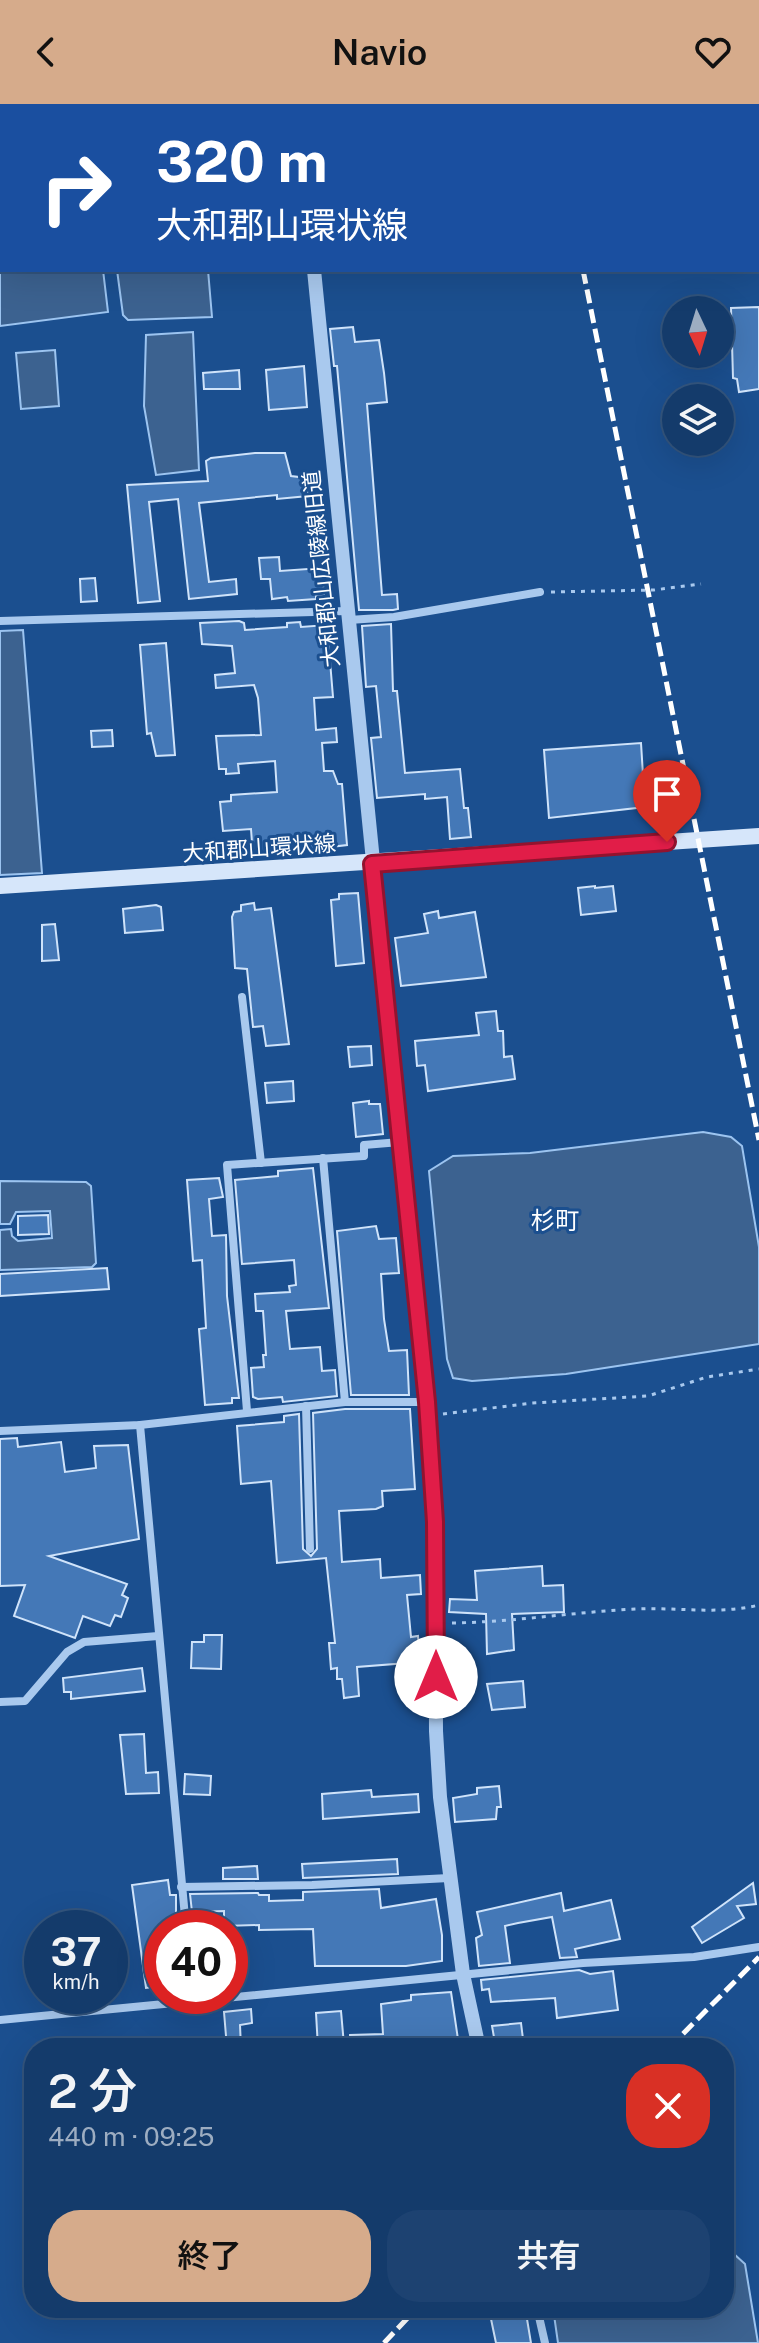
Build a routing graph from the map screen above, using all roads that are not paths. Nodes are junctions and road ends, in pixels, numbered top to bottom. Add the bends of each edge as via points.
1 (314, 272) edge
2 (540, 592) road end
3 (347, 616) junction
4 (0, 621) edge
5 (759, 836) edge
6 (372, 864) junction
7 (0, 886) edge
8 (242, 997) dead end
9 (400, 1142) junction
10 (323, 1158) junction
11 (261, 1163) junction
12 (345, 1402) junction
13 (306, 1406) junction
14 (427, 1409) junction
15 (247, 1411) junction
16 (140, 1425) junction
17 (0, 1431) edge
18 (310, 1549) dead end
19 (158, 1636) junction
20 (0, 1702) edge
21 (449, 1878) junction
22 (181, 1887) junction
23 (184, 1910) edge
24 (759, 1947) edge
25 (463, 1974) junction
26 (248, 1993) edge
27 (144, 2004) edge
28 (0, 2020) edge
29 (477, 2038) edge
30 (539, 2318) edge
31 (545, 2343) edge

1 - 3 street, 大和郡山広陵線旧道
2 - 3 street via 394,617
3 - 4 street
3 - 6 street, 大和郡山広陵線旧道
5 - 6 main road, 大和郡山環状線
6 - 7 main road, 大和郡山環状線
6 - 9 street, 大和郡山広陵線旧道
8 - 11 street
9 - 10 street via 364,1145 364,1156
9 - 14 street, 大和郡山広陵線旧道
10 - 11 street
10 - 12 street
11 - 15 street via 227,1165
12 - 13 street
12 - 14 street
13 - 15 street
13 - 18 street
14 - 21 street, 大和郡山広陵線旧道 via 435,1522 436,1731
15 - 16 street
16 - 17 street
16 - 19 street
19 - 20 street via 84,1642 67,1652 25,1701
19 - 22 street
21 - 22 street
21 - 25 street, 大和郡山広陵線旧道
22 - 23 street
24 - 25 street via 708,1956
25 - 26 street
25 - 29 street, 大和郡山広陵線旧道
27 - 28 street
30 - 31 street

